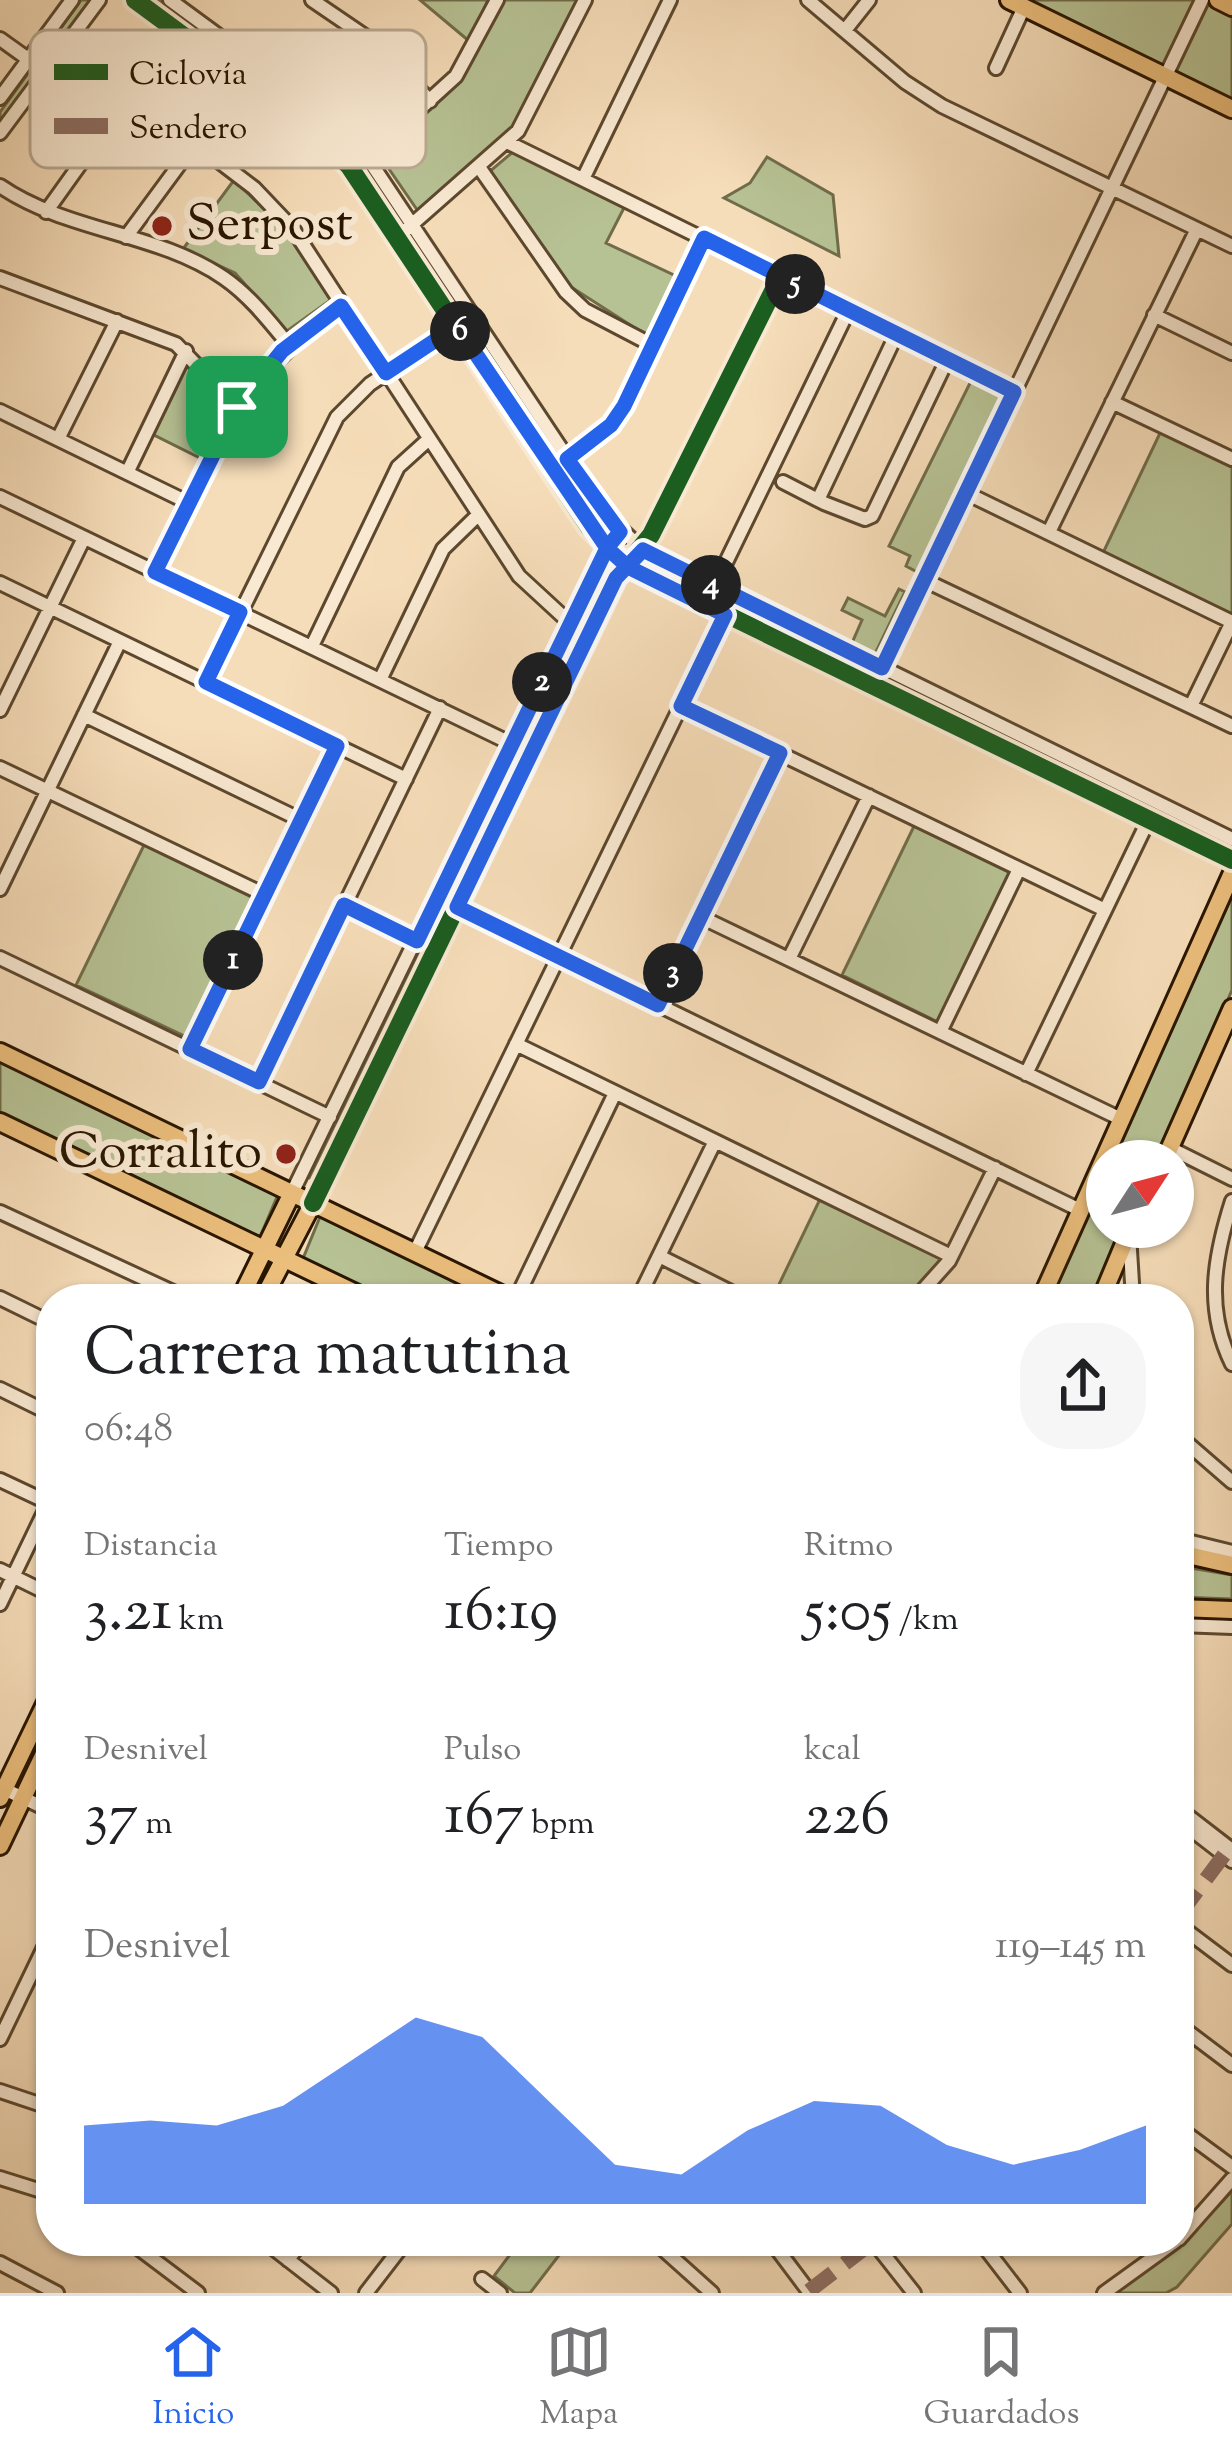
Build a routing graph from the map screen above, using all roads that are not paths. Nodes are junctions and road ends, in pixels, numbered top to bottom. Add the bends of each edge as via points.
1 (72, 0) edge
2 (99, 0) edge
3 (135, 0) edge
4 (170, 0) edge
5 (312, 0) edge
6 (497, 0) edge
7 (585, 0) edge
8 (670, 0) edge
9 (808, 0) edge
10 (868, 0) edge
11 (1202, 0) edge
12 (1218, 0) edge
13 (1017, 4) edge
14 (1232, 7) edge
15 (845, 29) junction
16 (50, 30) edge
17 (77, 30) edge
18 (176, 30) edge
19 (212, 30) edge
20 (355, 30) edge
21 (0, 39) edge
22 (30, 56) edge
23 (28, 59) junction
24 (996, 68) dead end
25 (1166, 77) junction
26 (30, 93) edge
27 (426, 97) edge
28 (0, 98) edge
29 (430, 101) junction
30 (426, 105) edge
31 (1232, 109) edge
32 (0, 133) edge
33 (507, 142) junction
34 (479, 167) junction
35 (77, 168) edge
36 (177, 168) edge
37 (226, 168) edge
38 (350, 168) edge
39 (375, 168) edge
40 (583, 179) junction
41 (0, 186) edge
42 (1112, 188) junction
43 (46, 212) junction
44 (416, 224) junction
45 (1196, 229) junction
46 (400, 235) junction
47 (126, 237) junction
48 (704, 238) junction
49 (1232, 246) edge
50 (780, 277) junction
51 (0, 278) edge
52 (341, 306) junction
53 (849, 309) junction
54 (1154, 315) junction
55 (117, 321) junction
56 (457, 326) junction
57 (897, 333) junction
58 (289, 345) junction
59 (652, 345) junction
60 (186, 351) junction
61 (1232, 353) edge
62 (948, 358) junction
63 (386, 373) junction
64 (1014, 392) junction
65 (1112, 401) junction
66 (237, 407) junction
67 (0, 411) edge
68 (429, 439) junction
69 (58, 440) junction
70 (567, 459) junction
71 (1232, 459) edge
72 (127, 473) junction
73 (783, 482) dead end
74 (966, 493) junction
75 (0, 497) edge
76 (818, 500) junction
77 (188, 503) junction
78 (478, 515) junction
79 (620, 532) junction
80 (1048, 532) junction
81 (84, 538) junction
82 (607, 548) junction
83 (643, 550) junction
84 (628, 567) junction
85 (155, 572) junction
86 (924, 580) junction
87 (0, 583) edge
88 (714, 587) junction
89 (50, 607) junction
90 (240, 612) junction
91 (725, 615) junction
92 (1232, 622) edge
93 (570, 623) junction
94 (120, 641) junction
95 (312, 646) junction
96 (882, 668) junction
97 (380, 680) junction
98 (206, 682) junction
99 (873, 687) junction
100 (5, 688) edge
101 (681, 706) junction
102 (1190, 706) junction
103 (440, 709) junction
104 (0, 710) edge
105 (84, 716) junction
106 (1232, 726) edge
107 (512, 744) junction
108 (337, 746) junction
109 (780, 753) junction
110 (0, 768) edge
111 (406, 779) junction
112 (48, 790) junction
113 (869, 796) junction
114 (301, 820) junction
115 (1148, 821) junction
116 (1232, 839) edge
117 (1232, 860) edge
118 (1019, 869) junction
119 (1232, 873) edge
120 (0, 890) edge
121 (265, 895) junction
122 (344, 905) junction
123 (457, 907) junction
124 (1105, 910) junction
125 (700, 916) junction
126 (417, 941) junction
127 (559, 957) junction
128 (0, 958) edge
129 (789, 959) junction
130 (658, 1005) junction
131 (1232, 1008) edge
132 (940, 1032) junction
133 (516, 1044) junction
134 (190, 1049) junction
135 (0, 1052) edge
136 (1026, 1074) junction
137 (259, 1082) junction
138 (615, 1093) junction
139 (330, 1117) junction
140 (1123, 1120) junction
141 (0, 1122) edge
142 (1174, 1140) edge
143 (715, 1141) junction
144 (1194, 1165) edge
145 (995, 1168) junction
146 (1232, 1179) edge
147 (292, 1192) junction
148 (1232, 1201) edge
149 (313, 1203) junction
150 (1082, 1211) junction
151 (0, 1212) edge
152 (1122, 1248) edge
153 (1131, 1248) edge
154 (264, 1249) junction
155 (415, 1252) junction
156 (659, 1256) junction
157 (951, 1256) junction
158 (1216, 1257) junction
159 (284, 1258) junction
160 (1232, 1264) edge
161 (154, 1284) edge
162 (247, 1284) edge
163 (271, 1284) edge
164 (337, 1284) edge
165 (482, 1284) edge
166 (520, 1284) edge
167 (645, 1284) edge
168 (716, 1284) edge
169 (928, 1284) edge
170 (1047, 1284) edge
171 (1107, 1284) edge
172 (1132, 1284) edge
173 (0, 1298) edge
174 (36, 1316) edge
175 (1232, 1364) edge
176 (0, 1389) edge
177 (36, 1407) edge
178 (1194, 1449) edge
179 (0, 1480) edge
180 (1232, 1482) edge
181 (36, 1494) edge
182 (36, 1524) edge
183 (1194, 1544) edge
184 (1201, 1547) junction
185 (1232, 1552) edge
186 (1194, 1556) edge
187 (1232, 1564) edge
188 (7, 1573) edge
189 (36, 1588) edge
190 (0, 1604) edge
191 (1194, 1609) edge
192 (1232, 1610) edge
193 (1194, 1626) edge
194 (1232, 1627) edge
195 (36, 1723) edge
196 (36, 1770) edge
197 (2, 1793) edge
198 (23, 1797) junction
199 (36, 1804) edge
200 (1194, 1821) edge
201 (1194, 1832) edge
202 (0, 1846) edge
203 (1232, 1850) edge
204 (1232, 1862) edge
205 (1194, 1936) edge
206 (36, 1964) edge
207 (1232, 1965) edge
208 (1194, 2036) edge
209 (0, 2039) edge
210 (1232, 2065) edge
211 (0, 2091) edge
212 (36, 2103) edge
213 (1194, 2139) edge
214 (1232, 2167) edge
215 (0, 2178) edge
216 (1232, 2179) edge
217 (36, 2189) edge
218 (1194, 2221) edge
219 (149, 2256) edge
220 (283, 2256) edge
221 (291, 2256) edge
222 (394, 2256) edge
223 (674, 2256) edge
224 (782, 2256) edge
225 (885, 2256) edge
226 (992, 2256) edge
227 (1155, 2256) edge
228 (288, 2260) junction
229 (0, 2263) edge
230 (482, 2279) dead end
231 (57, 2293) edge
232 (198, 2293) edge
233 (331, 2293) edge
234 (366, 2293) edge
235 (500, 2293) edge
236 (712, 2293) edge
237 (810, 2293) edge
238 (914, 2293) edge
239 (1020, 2293) edge
240 (1104, 2293) edge

1 - 16 street
2 - 17 street
3 - 18 street
4 - 19 street
5 - 20 street
6 - 29 street via 456,76
7 - 33 street
8 - 40 street
9 - 15 street
10 - 15 street
11 - 25 street
12 - 14 main road
13 - 24 street
13 - 25 main road
15 - 42 street via 942,106
21 - 23 street
22 - 23 street
23 - 28 street
25 - 31 main road
25 - 42 street
26 - 32 street
27 - 29 street
29 - 30 street
33 - 34 street
33 - 40 street
34 - 44 street
34 - 59 street via 566,292
35 - 43 street
36 - 47 street
37 - 52 street via 273,206
38 - 46 street
39 - 44 street
40 - 48 street
41 - 43 street
42 - 45 street
42 - 64 street
43 - 47 street
44 - 46 street
44 - 70 street
45 - 49 street
45 - 54 street
46 - 56 street
47 - 58 street via 222,277
48 - 50 street
48 - 59 street
50 - 53 street
50 - 83 street
51 - 55 street
52 - 58 street
52 - 63 street
53 - 57 street
53 - 88 street
54 - 61 street
54 - 65 street
55 - 60 street
55 - 69 street
56 - 63 street
56 - 82 street
57 - 62 street
57 - 76 street
58 - 66 street
59 - 70 street via 611,425
60 - 66 street
60 - 72 street
62 - 64 street
62 - 76 street via 872,517
63 - 68 street
63 - 90 street via 329,429
64 - 74 street
65 - 71 street
65 - 80 street
66 - 77 street
67 - 69 street
68 - 78 street
68 - 95 street via 398,467
69 - 72 street
70 - 79 street
72 - 77 street
73 - 76 street
74 - 80 street
74 - 86 street
75 - 81 street
77 - 85 street
78 - 93 street via 519,576
78 - 97 street via 443,549
79 - 82 street
79 - 83 street
80 - 92 street
81 - 85 street
81 - 89 street
82 - 84 street
82 - 93 street
83 - 84 street
83 - 88 street
84 - 91 street
84 - 123 street
85 - 90 street
86 - 96 street
86 - 102 street
87 - 89 street
88 - 96 street
89 - 94 street
89 - 100 street
90 - 95 street
90 - 98 street
91 - 99 street
91 - 101 street
92 - 102 street
93 - 107 street
94 - 98 street
94 - 105 street
95 - 97 street
96 - 99 street
96 - 116 street
97 - 103 street
98 - 108 street
99 - 115 street
100 - 104 street
101 - 109 street
101 - 127 street
102 - 106 street
103 - 107 street
103 - 111 street
105 - 112 street
105 - 114 street
107 - 126 street
108 - 111 street
108 - 114 street
109 - 113 street
109 - 125 street
110 - 112 street
111 - 122 street
112 - 120 street
112 - 121 street
113 - 118 street
113 - 129 street
114 - 121 street
115 - 117 street
115 - 124 street
118 - 124 street
118 - 132 street
119 - 140 main road
121 - 134 street
122 - 126 street
122 - 137 street
123 - 127 street
123 - 149 street
124 - 136 street
125 - 129 street
125 - 130 street
126 - 139 street
127 - 130 street
127 - 133 street
128 - 134 street
129 - 132 street
130 - 145 street
131 - 142 main road
132 - 136 street
133 - 138 street
133 - 155 street
134 - 137 street
135 - 147 main road
136 - 140 street
137 - 139 street
138 - 143 street
138 - 166 street
139 - 147 street
140 - 150 main road
141 - 154 main road
143 - 156 street
143 - 157 street
144 - 146 street
145 - 150 street
145 - 157 street
147 - 149 main road
147 - 154 main road
148 - 158 street
149 - 155 main road
149 - 159 main road
150 - 170 main road
151 - 161 street
152 - 171 main road
153 - 172 street
154 - 159 main road
154 - 162 main road
155 - 165 main road
156 - 167 street
156 - 168 street
157 - 169 street
158 - 160 street
158 - 175 street via 1214,1313
159 - 163 main road
159 - 164 main road
173 - 174 street
176 - 177 street
178 - 180 street
179 - 181 street
182 - 188 street
183 - 184 street
184 - 185 street
184 - 187 main road
186 - 187 main road
188 - 189 street
188 - 190 street
191 - 192 main road
193 - 194 street
195 - 197 main road
196 - 198 main road
197 - 198 street
198 - 199 street
198 - 202 main road
200 - 203 street
201 - 204 street
205 - 207 street
206 - 209 street
208 - 210 street
211 - 212 street
213 - 214 street
215 - 217 street
216 - 218 street
219 - 232 street
220 - 228 street
221 - 228 street
222 - 234 street
223 - 236 street
224 - 237 street
225 - 238 street
226 - 239 street
227 - 240 street
228 - 233 street
229 - 231 street
230 - 235 street

